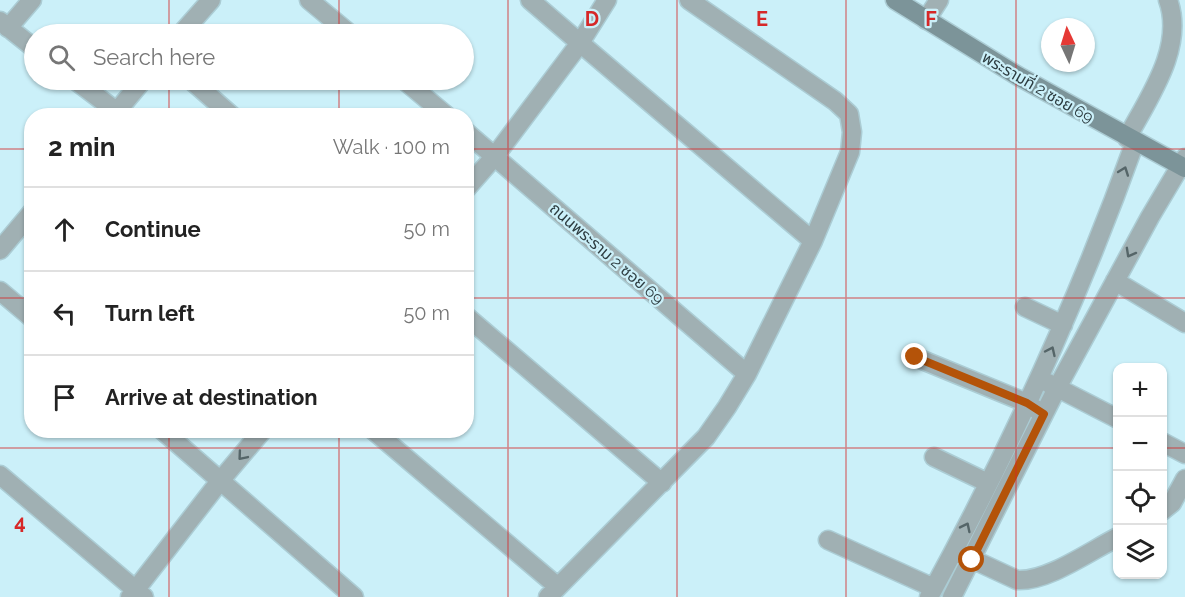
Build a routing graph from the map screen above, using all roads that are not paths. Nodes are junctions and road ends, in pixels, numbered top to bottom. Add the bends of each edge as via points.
1 (32, 0) edge
2 (211, 0) edge
3 (309, 0) edge
4 (530, 0) edge
5 (607, 0) edge
6 (689, 0) edge
7 (895, 0) edge
8 (939, 0) edge
9 (1168, 0) edge
10 (926, 20) junction
11 (4, 24) edge
12 (190, 24) edge
13 (339, 24) edge
14 (24, 40) edge
15 (580, 43) junction
16 (87, 90) edge
17 (134, 90) edge
18 (202, 90) edge
19 (416, 90) edge
20 (108, 108) edge
21 (118, 108) edge
22 (223, 108) edge
23 (437, 108) edge
24 (474, 139) edge
25 (1131, 140) junction
26 (495, 156) junction
27 (1183, 164) edge
28 (474, 180) edge
29 (24, 222) edge
30 (813, 241) junction
31 (0, 250) edge
32 (1115, 281) junction
33 (0, 291) edge
34 (1024, 307) dead end
35 (24, 311) edge
36 (474, 323) edge
37 (1185, 323) edge
38 (1063, 326) junction
39 (915, 357) dead end
40 (747, 374) junction
41 (1038, 378) junction
42 (1057, 388) junction
43 (1027, 403) junction
44 (1044, 414) junction
45 (1114, 417) edge
46 (171, 438) edge
47 (256, 438) edge
48 (382, 438) edge
49 (1167, 445) edge
50 (1185, 454) edge
51 (934, 457) dead end
52 (0, 475) edge
53 (1185, 479) edge
54 (220, 481) junction
55 (662, 483) junction
56 (988, 483) junction
57 (1167, 507) edge
58 (828, 540) dead end
59 (1113, 540) edge
60 (954, 551) junction
61 (972, 560) junction
62 (552, 592) edge
63 (931, 592) edge
64 (137, 595) edge
65 (354, 597) edge
66 (952, 597) edge

1 - 11 street
2 - 12 street
3 - 13 street
4 - 15 street
5 - 15 street
6 - 30 street via 849,114 850,152
7 - 10 street, พระรามที่ 2 ซอย 69
8 - 10 street
9 - 25 street via 1175,32 1170,58
10 - 25 street, พระรามที่ 2 ซอย 69
11 - 14 street
15 - 26 street
15 - 30 street
16 - 20 street
17 - 21 street
18 - 22 street
19 - 23 street
24 - 26 street, ถนนพระราม 2 ซอย 69
25 - 27 street, พระรามที่ 2 ซอย 69
38 -> 25 street via 1106,222
26 - 28 street
26 - 40 street, ถนนพระราม 2 ซอย 69
27 -> 32 street
29 - 31 street
30 - 40 street
32 - 37 street
32 - 42 street
33 - 35 street
34 - 38 street
36 - 55 street
41 -> 38 street
39 - 43 street
40 - 55 street via 706,437
41 - 42 street
41 - 43 street
42 - 44 street
42 - 45 street
43 - 44 street
43 - 56 street
44 - 61 street
46 - 54 street
47 -> 54 street
48 - 62 street
49 - 50 street
51 - 56 street
52 - 64 street
53 - 57 street
54 - 64 street
54 - 65 street
55 - 62 street
60 -> 56 street
58 - 63 street
59 - 61 street via 1042,577 1026,580 1017,580
60 - 61 street
60 - 63 street
61 - 66 street

